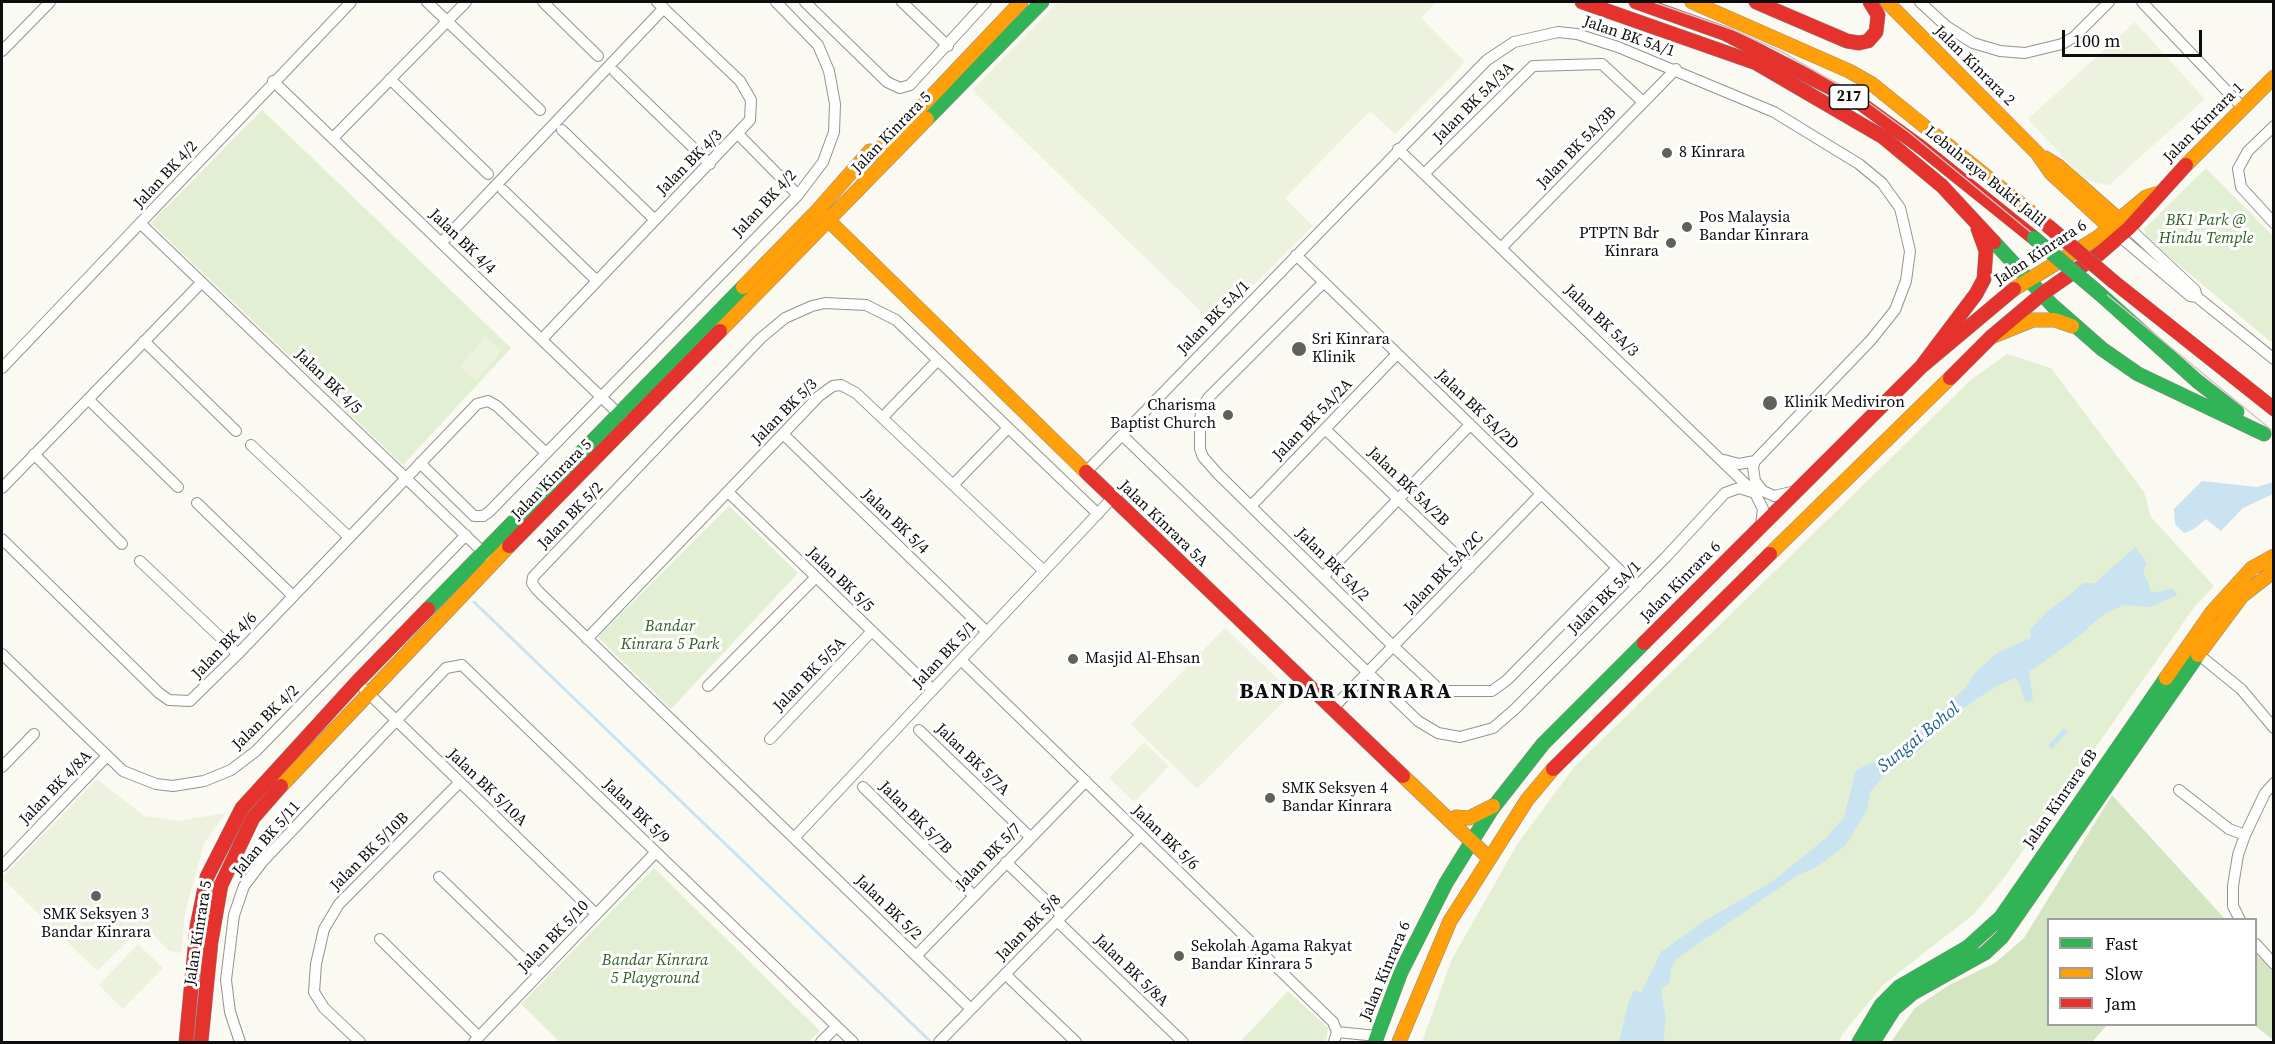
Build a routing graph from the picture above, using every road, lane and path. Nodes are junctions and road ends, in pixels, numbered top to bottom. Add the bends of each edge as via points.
1 (50, 2) edge
2 (351, 2) edge
3 (427, 2) edge
4 (466, 2) edge
5 (543, 2) edge
6 (776, 2) edge
7 (805, 2) edge
8 (902, 2) edge
9 (1012, 2) edge
10 (1022, 2) edge
11 (1041, 2) edge
12 (1582, 2) edge
13 (1636, 2) edge
14 (1692, 2) edge
15 (1870, 2) edge
16 (1887, 2) edge
17 (1920, 2) edge
18 (2109, 2) edge
19 (2142, 2) edge
20 (1761, 3) edge
21 (986, 4) edge
22 (661, 5) edge
23 (447, 21) junction
24 (948, 46) junction
25 (2, 51) edge
26 (598, 56) dead end
27 (1756, 63) junction
28 (1676, 69) junction
29 (1849, 71) junction
30 (615, 72) dead end
31 (2274, 77) edge
32 (390, 79) junction
33 (273, 81) junction
34 (1839, 92) junction
35 (1643, 102) junction
36 (2243, 108) junction
37 (540, 110) dead end
38 (2274, 126) edge
39 (562, 130) dead end
40 (739, 135) junction
41 (333, 138) junction
42 (1398, 149) junction
43 (864, 161) junction
44 (711, 164) junction
45 (488, 174) dead end
46 (1424, 174) junction
47 (502, 190) dead end
48 (798, 195) junction
49 (847, 204) junction
50 (820, 208) junction
51 (832, 219) junction
52 (1973, 219) junction
53 (655, 220) junction
54 (2274, 223) edge
55 (141, 224) junction
56 (2119, 228) junction
57 (848, 235) junction
58 (813, 238) junction
59 (442, 242) junction
60 (1501, 248) junction
61 (1296, 255) junction
62 (2028, 279) junction
63 (597, 280) junction
64 (1324, 282) junction
65 (201, 283) junction
66 (2042, 294) junction
67 (2077, 329) junction
68 (1991, 337) junction
69 (542, 339) junction
70 (144, 341) junction
71 (1397, 354) junction
72 (2274, 359) edge
73 (937, 361) junction
74 (1921, 367) junction
75 (2, 368) edge
76 (600, 396) junction
77 (88, 399) junction
78 (2274, 409) edge
79 (883, 417) junction
80 (625, 420) junction
81 (1470, 425) junction
82 (1008, 428) junction
83 (1325, 429) junction
84 (236, 430) dead end
85 (783, 434) junction
86 (1122, 435) junction
87 (2269, 437) edge
88 (251, 445) dead end
89 (546, 453) junction
90 (34, 454) junction
91 (1721, 460) junction
92 (1755, 461) junction
93 (420, 463) junction
94 (1089, 469) junction
95 (406, 478) junction
96 (953, 485) junction
97 (178, 487) dead end
98 (2, 488) edge
99 (1796, 491) junction
100 (728, 492) junction
101 (1725, 493) junction
102 (1755, 493) junction
103 (1541, 494) junction
104 (1115, 495) junction
105 (1398, 499) junction
106 (197, 503) dead end
107 (1251, 506) junction
108 (1098, 514) junction
109 (1761, 525) junction
110 (466, 535) junction
111 (348, 537) junction
112 (2, 539) edge
113 (122, 544) dead end
114 (2274, 556) edge
115 (489, 558) junction
116 (140, 561) dead end
117 (1470, 568) junction
118 (1617, 568) junction
119 (1044, 571) junction
120 (2274, 571) edge
121 (816, 577) junction
122 (1323, 577) junction
123 (1637, 587) junction
124 (292, 596) junction
125 (872, 631) junction
126 (987, 632) junction
127 (587, 639) junction
128 (1394, 647) junction
129 (2, 654) edge
130 (238, 654) junction
131 (2198, 654) junction
132 (961, 660) junction
133 (1367, 672) junction
134 (357, 682) junction
135 (708, 686) dead end
136 (933, 690) junction
137 (370, 695) junction
138 (1335, 705) junction
139 (396, 720) junction
140 (2274, 728) edge
141 (920, 730) dead end
142 (34, 734) dead end
143 (770, 739) dead end
144 (106, 757) junction
145 (2, 767) edge
146 (1086, 781) junction
147 (460, 782) junction
148 (2274, 783) edge
149 (863, 787) dead end
150 (2179, 790) dead end
151 (1496, 804) junction
152 (1455, 821) junction
153 (1141, 835) junction
154 (2245, 835) junction
155 (1030, 837) junction
156 (794, 838) junction
157 (1474, 839) junction
158 (656, 852) junction
159 (1491, 855) junction
160 (1006, 862) junction
161 (1459, 863) junction
162 (2, 866) edge
163 (439, 877) dead end
164 (973, 896) junction
165 (596, 914) junction
166 (1059, 918) junction
167 (2239, 918) edge
168 (380, 939) dead end
169 (2257, 945) edge
170 (916, 956) junction
171 (2274, 964) edge
172 (539, 974) junction
173 (1005, 974) junction
174 (971, 1009) junction
175 (836, 1027) junction
176 (1336, 1037) edge
177 (943, 1038) edge
178 (1376, 1039) edge
179 (476, 1040) edge
180 (186, 1042) edge
181 (201, 1042) edge
182 (240, 1042) edge
183 (360, 1042) edge
184 (821, 1042) edge
185 (853, 1042) edge
186 (1076, 1042) edge
187 (1183, 1042) edge
188 (1349, 1042) edge
189 (1399, 1042) edge
190 (1860, 1042) edge
191 (1873, 1042) edge

1 - 25 street
2 - 33 street, Jalan BK 4/2
3 - 23 street
4 - 23 street
5 - 26 street
6 - 48 street, Jalan BK 4/2 via 818,45 829,71 835,105 834,132 823,162
7 - 24 street via 887,82 900,88 910,85
8 - 24 street
9 - 43 main road, Jalan Kinrara 5 via 876,142
10 - 43 main road via 892,138
11 - 49 main road, Jalan Kinrara 5
12 - 27 main road
13 - 34 main road, Lebuhraya Bukit Jalil / 217 via 1726,34
14 - 29 main road, Lebuhraya Bukit Jalil / 217
15 - 20 main road via 1878,15 1876,32 1868,41 1859,43
16 - 56 main road, Jalan Kinrara 2 via 2037,153 2058,166
17 - 18 street via 1946,26 1973,43 2025,53 2062,44
19 - 36 street
20 - 29 main road via 1806,42
21 - 24 street
22 - 40 street, Jalan BK 4/3 via 747,90 752,109 750,120
22 - 59 street
23 - 32 street
23 - 37 street
27 - 34 main road
27 - 52 main road via 1883,136 1942,186
28 - 35 street, Jalan BK 5A/3B
28 - 42 street, Jalan BK 5A/1 via 1577,34 1558,32 1530,37 1501,49 1487,60
28 - 92 street, Jalan BK 5A/1 via 1774,112 1834,146 1892,195 1905,223 1909,267 1895,310
29 - 78 main road, Lebuhraya Bukit Jalil / 217, bridge via 1899,104
30 - 44 street
31 - 36 main road, Jalan Kinrara 1
32 - 41 street
32 - 45 street
33 - 41 street, Jalan BK 4/4
33 - 55 street, Jalan BK 4/2
34 - 87 main road, Lebuhraya Bukit Jalil / 217, bridge via 1899,131 2034,238 2197,381
35 - 46 street, Jalan BK 5A/3A via 1602,64 1533,66
35 - 60 street, Jalan BK 5A/3B
36 - 56 main road, Jalan Kinrara 1 via 2158,194 2146,197
38 - 54 street via 2248,151 2238,169 2241,187
39 - 53 street
40 - 44 street, Jalan BK 4/3
40 - 48 street
41 - 59 street, Jalan BK 4/4
42 - 46 street, Jalan BK 5A/3
42 - 61 street, Jalan BK 5A/1
43 - 50 main road, Jalan Kinrara 5
44 - 53 street, Jalan BK 4/3
46 - 60 street, Jalan BK 5A/3
47 - 63 street
48 - 76 street, Jalan BK 4/2
49 - 51 main road, Jalan Kinrara 5
49 - 57 main road via 844,213
50 - 51 main road, Jalan Kinrara 5A
50 - 80 main road, Jalan Kinrara 5
51 - 57 main road, Jalan Kinrara 5A
51 - 58 main road, Jalan Kinrara 5
52 - 62 main road
52 - 74 main road via 1986,251 1984,279
53 - 63 street, Jalan BK 4/3
55 - 65 street, Jalan BK 4/5
55 - 75 street, Jalan BK 4/2
56 - 62 main road, Jalan Kinrara 6
56 - 66 main road, Jalan Kinrara 6 via 2099,254
56 - 72 street via 2190,296 2197,297
57 - 58 main road
57 - 94 main road, Jalan Kinrara 5A
58 - 80 main road, Jalan Kinrara 5
59 - 69 street, Jalan BK 4/4
60 - 91 street, Jalan BK 5A/3
61 - 64 street, Jalan BK 5A/2D
61 - 86 street, Jalan BK 5A/1
62 - 66 main road
62 - 74 main road, Jalan Kinrara 6 via 1985,310
63 - 69 street, Jalan BK 4/3
64 - 71 street, Jalan BK 5A/2D
64 - 107 street, Jalan BK 5A/2 via 1216,389 1202,408 1203,457
65 - 70 street
65 - 95 street, Jalan BK 4/5
66 - 67 main road
66 - 68 main road, Jalan Kinrara 6
67 - 68 main road via 2055,320 2033,320
67 - 87 main road via 2138,374
68 - 159 main road, Jalan Kinrara 6 via 1554,766
69 - 76 street, Jalan BK 4/4
70 - 77 street
70 - 84 street
71 - 81 street, Jalan BK 5A/2D
71 - 83 street, Jalan BK 5A/2A
73 - 79 street
73 - 82 street, Jalan BK 5/2
73 - 127 street, Jalan BK 5/2 via 896,320 866,305 825,303 785,318 761,338 533,577 537,591
74 - 99 main road, Jalan Kinrara 6
76 - 80 street, Jalan BK 4/4
76 - 89 street, Jalan BK 4/2
77 - 90 street
77 - 97 street
79 - 85 street, Jalan BK 5/3 via 849,388 833,386
79 - 96 street, Jalan BK 5/3
80 - 115 main road, Jalan Kinrara 5
81 - 103 street, Jalan BK 5A/2D
81 - 105 street
82 - 96 street
82 - 108 street, Jalan BK 5/2
83 - 105 street, Jalan BK 5A/2B
83 - 107 street, Jalan BK 5A/2A
85 - 100 street, Jalan BK 5/3
85 - 126 street, Jalan BK 5/4
86 - 94 street, Jalan BK 5A/1
86 - 133 street, Jalan BK 5A/1
88 - 111 street
89 - 93 street, Jalan BK 4/6 via 488,401 477,404
89 - 93 street, Jalan BK 4/2 via 489,512 478,517
90 - 98 street
90 - 113 street
91 - 92 street via 1739,464
91 - 101 street via 1727,476
91 - 102 street, Jalan BK 5A/3
92 - 99 street via 1754,475 1763,491 1774,495
93 - 95 street, Jalan BK 4/6
94 - 104 main road, Jalan Kinrara 5A
95 - 110 street, Jalan BK 4/5
95 - 111 street, Jalan BK 4/6
96 - 119 street, Jalan BK 5/3
99 - 109 main road, Jalan Kinrara 6
100 - 121 street, Jalan BK 5/5
100 - 127 street, Jalan BK 5/3
101 - 102 street via 1739,488
101 - 123 street, Jalan BK 5A/1
102 - 109 street via 1763,509
103 - 117 street, Jalan BK 5A/2C
103 - 118 street, Jalan BK 5A/2D
104 - 108 street, Jalan BK 5/1
104 - 138 main road, Jalan Kinrara 5A
105 - 117 street, Jalan BK 5A/2B
105 - 122 street
106 - 124 street
107 - 122 street, Jalan BK 5A/2
108 - 119 street, Jalan BK 5/1
109 - 151 main road, Jalan Kinrara 6 via 1543,744
110 - 115 street, Jalan BK 4/5
110 - 144 street, Jalan BK 4/2 via 244,762 204,781 173,786 140,779
111 - 124 street, Jalan BK 4/6
112 - 130 street, Jalan BK 4/6 via 169,700 196,698
114 - 131 main road, Jalan Kinrara 6B via 2236,583
115 - 134 main road, Jalan Kinrara 5
115 - 137 main road, Jalan Kinrara 5
116 - 130 street
117 - 128 street, Jalan BK 5A/2C
118 - 123 street, Jalan BK 5A/2D
118 - 128 street, Jalan BK 5A/2 via 1523,664 1492,690 1441,691
119 - 126 street, Jalan BK 5/1
120 - 131 main road, Jalan Kinrara 6B via 2242,596
121 - 125 street, Jalan BK 5/5
121 - 135 street
122 - 128 street, Jalan BK 5A/2
123 - 133 street, Jalan BK 5A/1 via 1515,709 1483,733 1460,737 1427,728
124 - 130 street, Jalan BK 4/6
125 - 136 street, Jalan BK 5/5
125 - 143 street, Jalan BK 5/5A
126 - 132 street, Jalan BK 5/1
127 - 156 street, Jalan BK 5/2
128 - 133 street, Jalan BK 5A/2C
129 - 144 street, Jalan BK 4/2
131 - 140 street via 2241,689
131 - 190 main road, Jalan Kinrara 6B via 2001,917 1968,947 1899,987 1881,1005
131 - 191 main road, Jalan Kinrara 6B via 2002,937 1985,953 1913,993 1894,1009
132 - 136 street, Jalan BK 5/1
132 - 146 street, Jalan BK 5/6
133 - 138 street, Jalan BK 5A/2C
134 - 137 street, Jalan BK 5/10A
134 - 180 main road, Jalan Kinrara 5 via 256,789 218,853 207,877 196,926
136 - 156 street, Jalan BK 5/1
137 - 139 street, Jalan BK 5/10A
137 - 181 main road, Jalan Kinrara 5 via 267,801 253,818 229,864 221,885 211,942
138 - 152 main road, Jalan Kinrara 5A
139 - 147 street, Jalan BK 5/10A
139 - 158 street, Jalan BK 5/9 via 446,668 462,665
139 - 182 street, Jalan BK 5/11 via 244,886 234,915 226,980 230,1012
141 - 155 street, Jalan BK 5/7A
142 - 145 street
144 - 162 street, Jalan BK 4/8A
146 - 153 street, Jalan BK 5/6
146 - 155 street, Jalan BK 5/7
147 - 165 street, Jalan BK 5/10A
147 - 183 street, Jalan BK 5/10B via 339,904 324,929 314,992 324,1008
148 - 154 street
149 - 164 street, Jalan BK 5/7B
150 - 154 street via 2229,829
151 - 152 main road
151 - 157 main road, Jalan Kinrara 6
152 - 157 main road, Jalan Kinrara 5A
152 - 161 main road
153 - 166 street, Jalan BK 5/8
153 - 176 street, Jalan BK 5/6 via 1333,1022
154 - 167 street via 2233,886
155 - 160 street, Jalan BK 5/7
156 - 170 street, Jalan BK 5/2
157 - 159 main road, Jalan Kinrara 5A
157 - 161 main road, Jalan Kinrara 6
158 - 165 street, Jalan BK 5/10
158 - 175 street, Jalan BK 5/9
159 - 189 main road, Jalan Kinrara 6 via 1436,949
160 - 164 street, Jalan BK 5/7
160 - 166 street, Jalan BK 5/8A
161 - 178 main road, Jalan Kinrara 6 via 1418,936
163 - 172 street
164 - 170 street, Jalan BK 5/7
165 - 172 street, Jalan BK 5/10
166 - 173 street, Jalan BK 5/8
166 - 187 street, Jalan BK 5/8A
168 - 179 street
169 - 171 street
170 - 174 street, Jalan BK 5/2
172 - 179 street, Jalan BK 5/10
173 - 174 street, Jalan BK 5/8
173 - 186 street
174 - 177 street, Jalan BK 5/8
175 - 184 street
175 - 185 street, Jalan BK 5/9
176 - 178 street
176 - 188 street, Jalan BK 5/6

